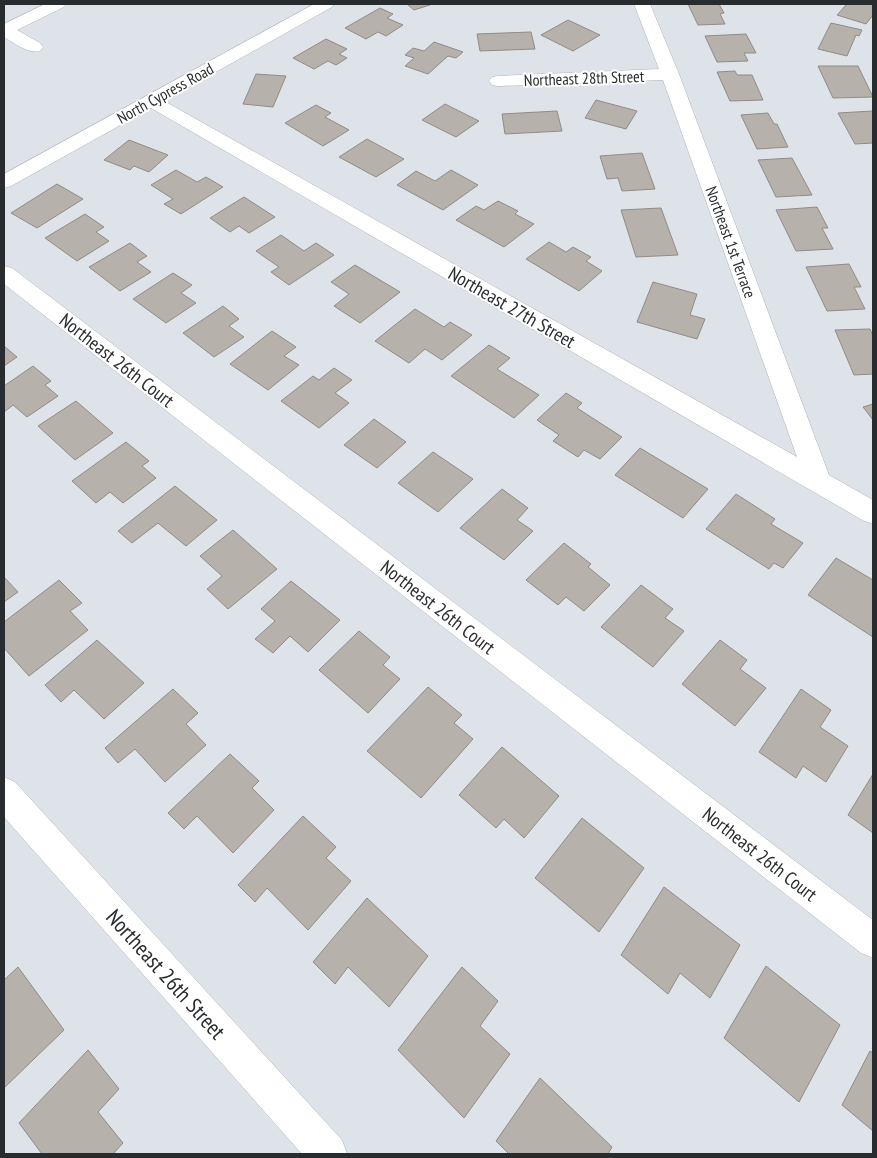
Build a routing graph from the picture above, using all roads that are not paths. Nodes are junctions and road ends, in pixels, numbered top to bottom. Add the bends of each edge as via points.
1 (58, 4) edge
2 (326, 4) edge
3 (642, 4) edge
4 (4, 30) edge
5 (34, 48) dead end
6 (670, 74) junction
7 (498, 81) dead end
8 (152, 100) junction
9 (9, 172) edge
10 (4, 273) edge
11 (818, 481) junction
12 (873, 513) edge
13 (4, 793) edge
14 (873, 941) edge
15 (328, 1154) edge

1 - 4 street
2 - 8 street, North Cypress Road
3 - 6 street, Northeast 1st Terrace
4 - 5 street
6 - 7 street, Northeast 28th Street
6 - 11 street, Northeast 1st Terrace
8 - 9 street, North Cypress Road
8 - 11 street, Northeast 27th Street
10 - 14 street, Northeast 26th Court
11 - 12 street, Northeast 27th Street
13 - 15 street, Northeast 26th Street

